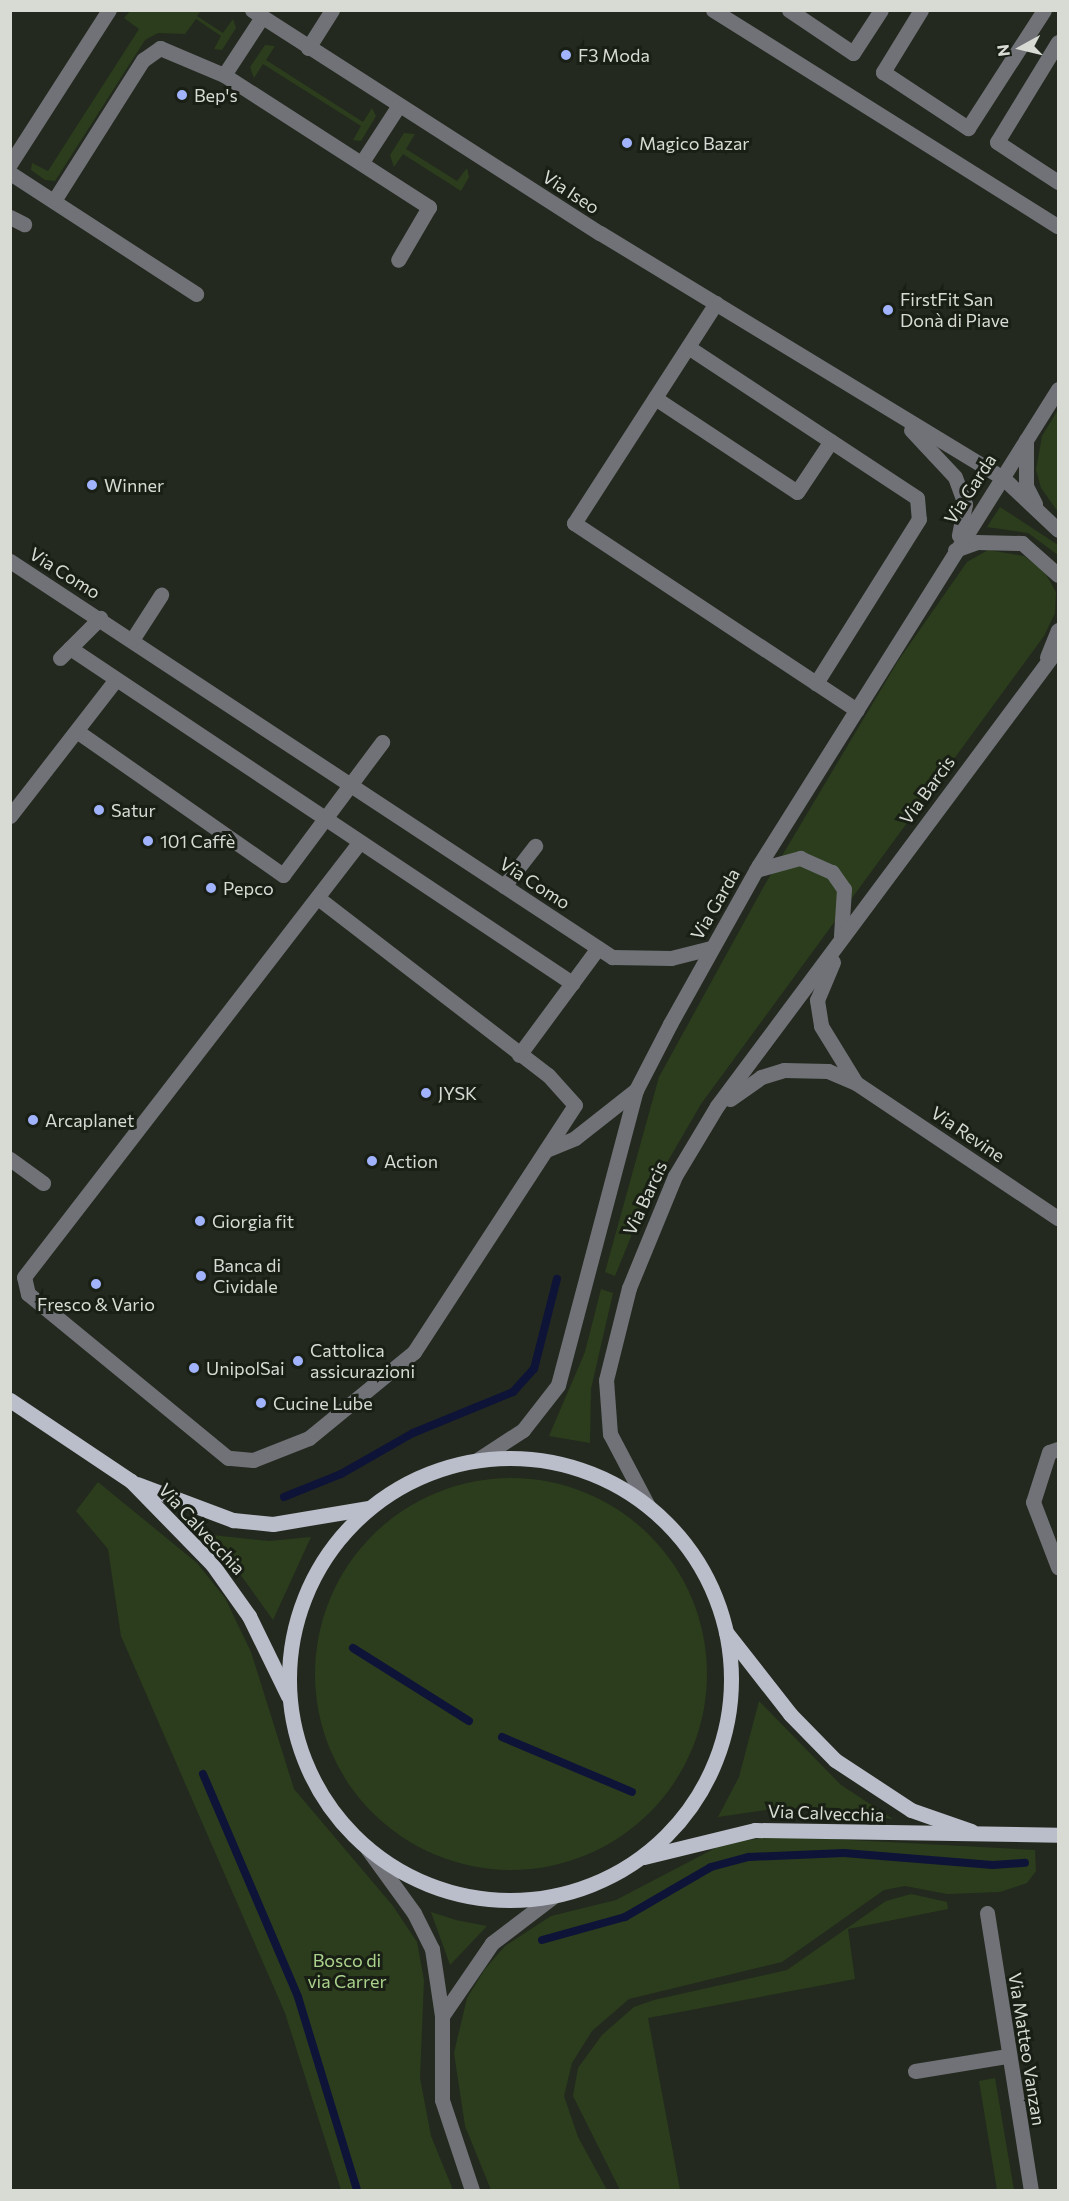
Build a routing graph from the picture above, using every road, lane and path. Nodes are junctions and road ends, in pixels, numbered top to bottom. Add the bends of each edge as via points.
1 (109, 10) edge
2 (332, 10) edge
3 (712, 10) edge
4 (789, 10) edge
5 (880, 10) edge
6 (921, 10) edge
7 (1044, 10) edge
8 (257, 14) edge
9 (1059, 42) edge
10 (308, 48) junction
11 (224, 75) junction
12 (399, 105) junction
13 (362, 162) junction
14 (10, 164) edge
15 (10, 173) edge
16 (1059, 182) edge
17 (55, 199) junction
18 (1059, 226) edge
19 (398, 260) dead end
20 (196, 294) dead end
21 (716, 303) junction
22 (688, 347) junction
23 (1059, 389) edge
24 (655, 398) junction
25 (874, 399) junction
26 (1027, 437) junction
27 (831, 441) junction
28 (1002, 477) junction
29 (1054, 526) edge
30 (955, 550) junction
31 (10, 561) edge
32 (1059, 575) edge
33 (160, 596) dead end
34 (100, 618) junction
35 (1059, 630) edge
36 (132, 640) junction
37 (1059, 648) edge
38 (1045, 662) junction
39 (114, 682) junction
40 (816, 683) junction
41 (857, 710) junction
42 (78, 732) junction
43 (382, 742) dead end
44 (351, 787) junction
45 (10, 816) edge
46 (323, 820) junction
47 (359, 843) junction
48 (535, 846) dead end
49 (756, 870) junction
50 (504, 886) junction
51 (318, 897) junction
52 (840, 941) junction
53 (598, 948) junction
54 (711, 948) junction
55 (572, 983) junction
56 (519, 1055) junction
57 (856, 1083) junction
58 (636, 1090) junction
59 (696, 1138) junction
60 (546, 1149) junction
61 (10, 1159) edge
62 (43, 1183) dead end
63 (1059, 1218) edge
64 (10, 1400) edge
65 (1059, 1449) edge
66 (477, 1460) junction
67 (131, 1481) junction
68 (648, 1506) junction
69 (369, 1508) junction
70 (1059, 1567) edge
71 (725, 1631) junction
72 (290, 1701) junction
73 (980, 1834) junction
74 (1059, 1835) edge
75 (367, 1848) junction
76 (639, 1859) junction
77 (554, 1896) junction
78 (987, 1913) dead end
79 (442, 2016) junction
80 (1008, 2056) junction
81 (915, 2071) dead end
82 (472, 2190) edge
83 (1031, 2190) edge

1 - 14 street
2 - 10 street
3 - 18 street
4 - 5 street via 853,53
6 - 7 street via 883,72 968,128
8 - 10 street, Via Iseo
8 - 11 street
9 - 16 street via 997,141
10 - 12 street, Via Iseo
11 - 13 street
11 - 17 street via 180,52 150,52
12 - 13 street
12 - 21 street, Via Iseo
13 - 19 street via 429,207
15 - 17 street
17 - 20 street
21 - 22 street
21 - 25 street, Via Iseo
22 - 24 street
22 - 27 street
23 - 26 street, Via Garda
24 - 27 street via 797,492
24 - 40 street via 574,523
25 - 28 street, Via Iseo
25 - 30 street, Via Iseo via 937,452 956,477 965,504
26 - 28 street, Via Garda
26 - 29 street, Via Iseo via 1026,486
27 - 40 street via 917,498 919,519
28 - 29 street, Via Iseo
28 - 30 street, Via Garda
30 - 32 street via 976,542 1022,543
30 - 41 street, Via Garda
31 - 34 street, Via Como
33 - 36 street
34 - 36 street, Via Como
34 - 39 street, Via Como via 65,653
35 - 38 street, Via Barcis
36 - 44 street, Via Como
37 - 38 street, Via Barcis
38 - 52 street, Via Barcis
39 - 42 street
39 - 46 street
40 - 41 street
41 - 49 street, Via Garda
42 - 45 street
42 - 46 street via 284,875
43 - 44 street
44 - 46 street
44 - 50 street, Via Como
46 - 47 street
47 - 51 street
47 - 55 street
48 - 50 street
49 - 52 street via 800,858 832,872 844,889
49 - 54 street, Via Garda
50 - 53 street, Via Como
51 - 56 street
51 - 60 street via 24,1277 28,1294 228,1458 253,1460 309,1438 414,1352
52 - 57 street, Via Revine via 817,1000 831,1047
52 - 59 street, Via Barcis
53 - 54 street, Via Como via 612,957 671,958
53 - 55 street
54 - 58 street, Via Garda
55 - 56 street
56 - 60 street via 556,1082 575,1105
57 - 59 street, Via Revine via 803,1068 761,1077 740,1089
57 - 63 street, Via Revine
58 - 60 street via 575,1138
58 - 66 street, Via Garda via 558,1385 523,1430
59 - 68 street, Via Barcis via 639,1259 606,1380 610,1434
61 - 62 street
64 - 67 main road, Via Calvecchia
65 - 70 street via 1049,1452 1033,1502
66 - 68 main road via 560,1463 600,1477
66 - 69 main road via 423,1475
67 - 69 main road, Via Calvecchia via 233,1520 273,1524
67 - 72 main road, Via Calvecchia via 231,1586
68 - 71 main road via 693,1556
69 - 72 main road via 328,1553 303,1601 291,1647
71 - 73 main road, Via Calvecchia via 790,1714 835,1760 911,1810
71 - 76 main road via 730,1699 716,1758 682,1817
72 - 75 main road via 298,1741 316,1785
73 - 74 main road, Via Calvecchia
73 - 76 main road, Via Calvecchia via 754,1830
75 - 77 main road via 407,1875 458,1894 506,1900
75 - 79 street via 414,1912 432,1949
76 - 77 main road via 592,1884
77 - 79 street via 492,1943
78 - 80 street, Via Matteo Vanzan
79 - 82 street via 442,2100
80 - 81 street
80 - 83 street, Via Matteo Vanzan

